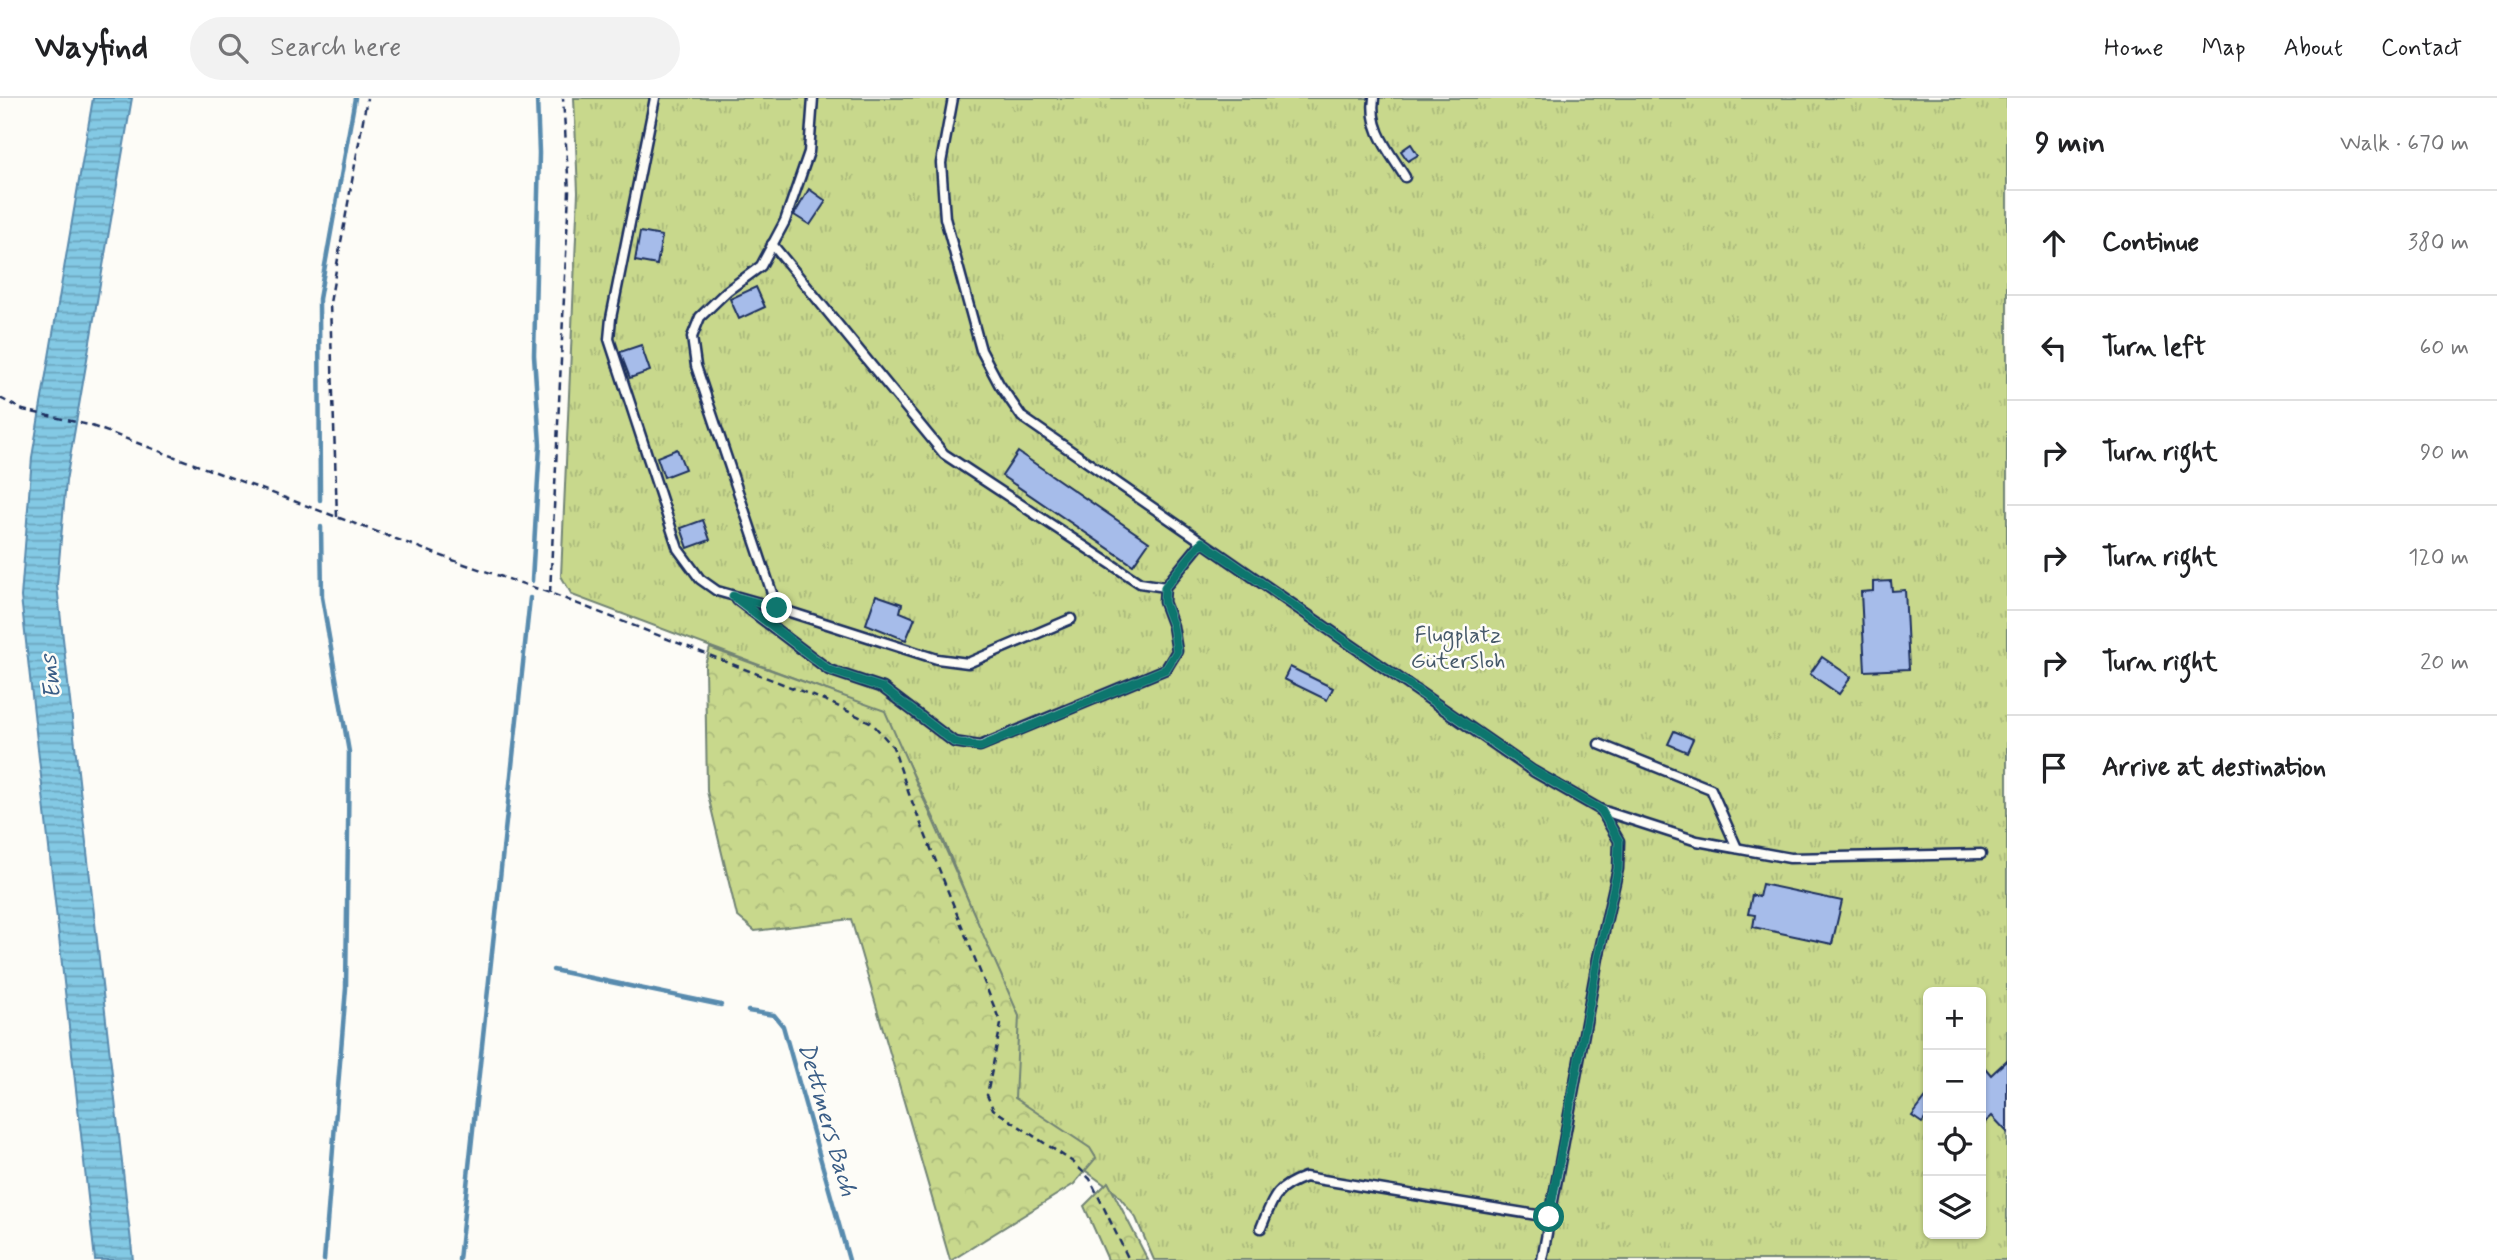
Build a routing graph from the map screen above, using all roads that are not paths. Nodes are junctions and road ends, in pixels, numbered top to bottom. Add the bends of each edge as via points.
1 (655, 98) edge
2 (813, 98) edge
3 (953, 98) edge
4 (1374, 98) edge
5 (1405, 177) dead end
6 (772, 244) junction
7 (1202, 542) junction
8 (1165, 587) junction
9 (733, 596) junction
10 (777, 608) junction
11 (1070, 620) dead end
12 (1599, 744) dead end
13 (1601, 810) junction
14 (1737, 848) junction
15 (1981, 854) dead end
16 (1549, 1217) junction
17 (1261, 1228) dead end
18 (1542, 1260) edge

1 - 9 lane via 609,339 678,549 700,579
2 - 6 lane via 809,152
3 - 7 lane via 941,163 945,218 981,350 999,384 1022,417
4 - 5 lane via 1371,114 1379,136
6 - 8 lane via 944,454 1140,583
6 - 10 lane via 761,266 700,317 692,337 696,366
7 - 8 lane
7 - 13 lane via 1522,763
8 - 9 lane via 1164,602 1177,651 1166,669 980,747 954,742 883,688 829,670
9 - 10 lane
10 - 11 lane via 937,659 968,663
12 - 14 lane via 1711,789
13 - 14 lane via 1697,841
13 - 16 lane via 1619,841 1618,869
14 - 15 lane via 1790,858
16 - 17 lane via 1305,1177 1285,1184
16 - 18 lane

